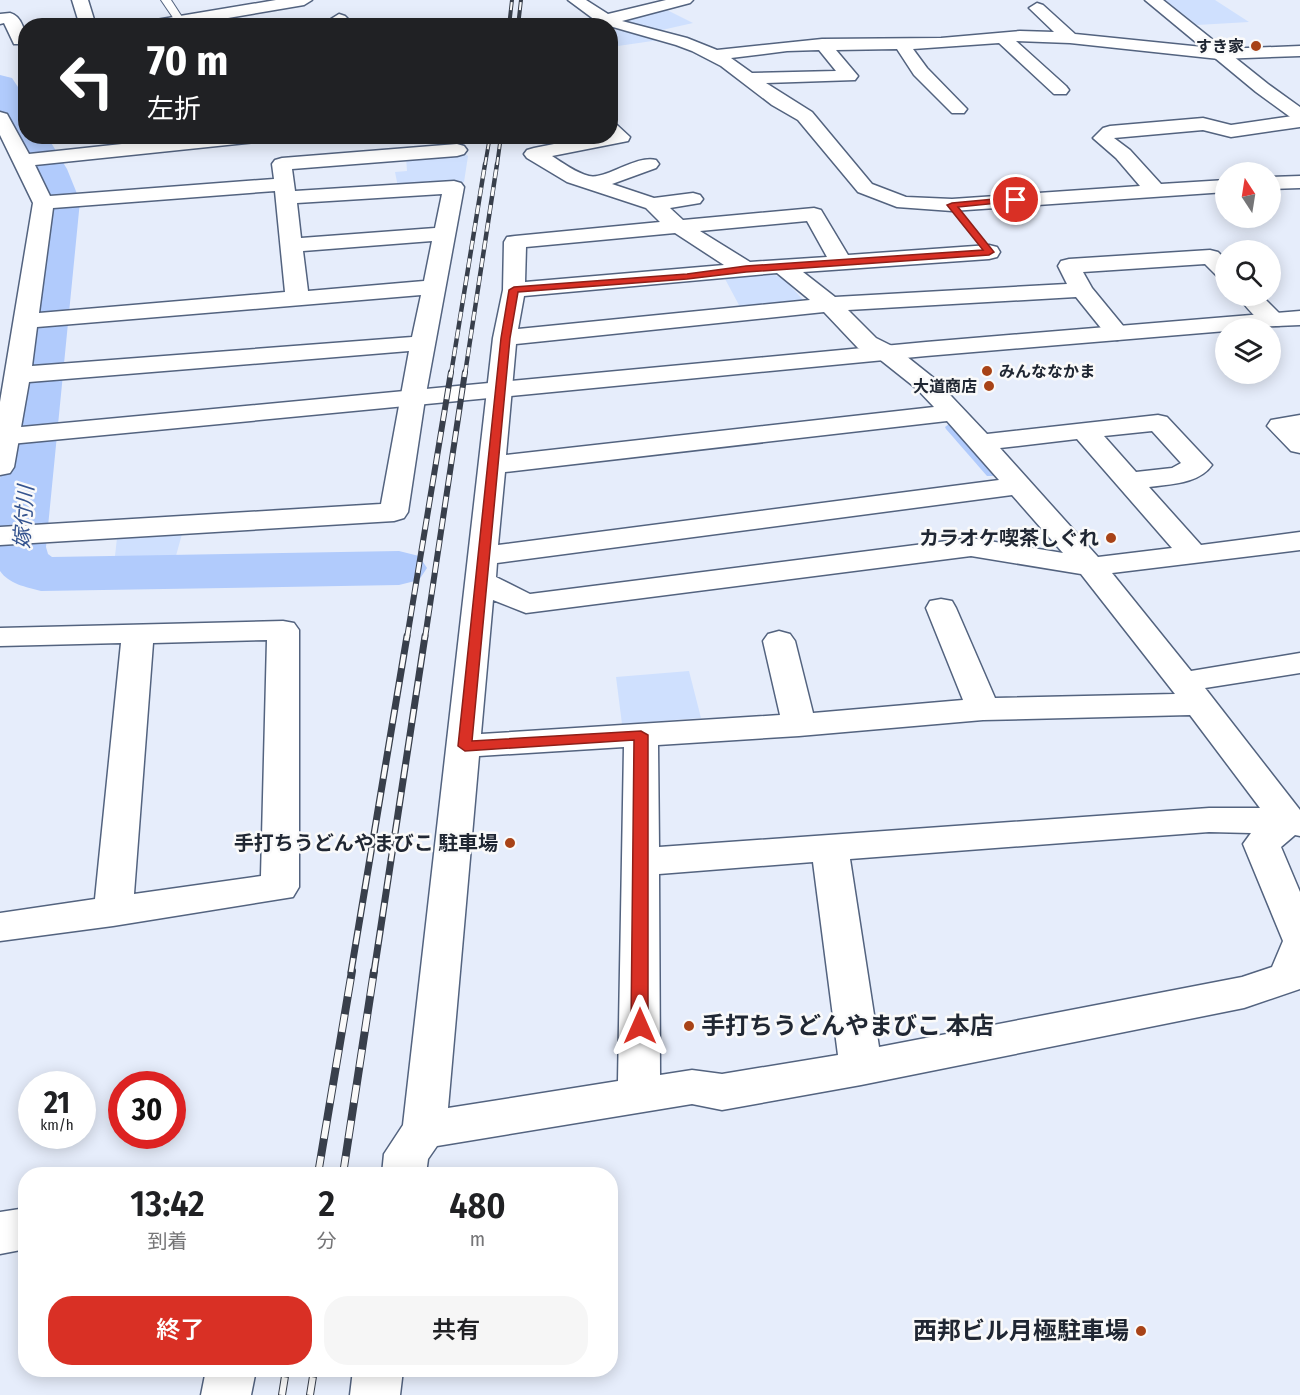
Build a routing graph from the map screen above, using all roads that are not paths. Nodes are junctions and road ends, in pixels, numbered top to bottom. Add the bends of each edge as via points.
1 (80, 0) edge
2 (166, 0) edge
3 (304, 0) edge
4 (576, 0) edge
5 (685, 0) edge
6 (1153, 0) edge
7 (1037, 8) dead end
8 (86, 18) edge
9 (178, 18) edge
10 (192, 18) edge
11 (595, 18) edge
12 (618, 18) edge
13 (0, 19) edge
14 (618, 27) edge
15 (18, 32) edge
16 (1002, 37) junction
17 (1070, 38) junction
18 (18, 39) edge
19 (0, 41) edge
20 (822, 44) junction
21 (903, 45) junction
22 (1300, 51) edge
23 (1218, 53) junction
24 (715, 55) junction
25 (751, 78) junction
26 (1060, 90) dead end
27 (958, 109) dead end
28 (1300, 115) edge
29 (6, 116) edge
30 (1300, 121) edge
31 (177, 144) edge
32 (451, 144) edge
33 (585, 144) edge
34 (23, 160) junction
35 (649, 164) dead end
36 (1300, 182) edge
37 (1281, 183) edge
38 (592, 184) junction
39 (1215, 187) edge
40 (1155, 190) junction
41 (285, 191) junction
42 (693, 199) dead end
43 (43, 203) junction
44 (654, 204) junction
45 (952, 205) junction
46 (676, 225) junction
47 (443, 234) junction
48 (291, 245) junction
49 (1215, 262) edge
50 (842, 263) junction
51 (783, 267) junction
52 (746, 269) junction
53 (1006, 272) junction
54 (434, 287) junction
55 (514, 290) junction
56 (1082, 290) junction
57 (297, 298) junction
58 (830, 306) junction
59 (1267, 306) edge
60 (1292, 320) edge
61 (25, 321) junction
62 (1118, 333) junction
63 (506, 338) junction
64 (423, 343) junction
65 (886, 353) junction
66 (18, 375) junction
67 (501, 391) junction
68 (412, 399) junction
69 (954, 413) junction
70 (1300, 423) edge
71 (1084, 430) junction
72 (2, 437) edge
73 (980, 443) junction
74 (1300, 445) edge
75 (493, 465) junction
76 (0, 467) edge
77 (1129, 481) junction
78 (1020, 486) junction
79 (0, 536) edge
80 (1300, 541) edge
81 (1193, 554) junction
82 (1091, 567) junction
83 (482, 569) junction
84 (941, 608) dead end
85 (138, 634) junction
86 (0, 637) edge
87 (779, 641) dead end
88 (1300, 663) edge
89 (1190, 693) junction
90 (983, 709) junction
91 (799, 725) junction
92 (641, 735) junction
93 (465, 746) junction
94 (1294, 823) edge
95 (830, 849) junction
96 (640, 862) junction
97 (113, 912) junction
98 (0, 927) edge
99 (1300, 937) edge
100 (1300, 946) edge
101 (861, 1068) junction
102 (639, 1096) junction
103 (424, 1130) junction
104 (405, 1167) edge
105 (18, 1230) edge
106 (0, 1233) edge
107 (230, 1377) edge
108 (377, 1377) edge
109 (226, 1395) edge
110 (375, 1395) edge

1 - 8 street
2 - 9 lane
3 - 10 street
4 - 11 street
5 - 12 street
6 - 23 street
7 - 17 street
13 - 15 street via 10,18
14 - 24 street via 666,36
16 - 17 street
16 - 21 street
16 - 26 street
17 - 23 street
18 - 19 street
20 - 21 street
20 - 24 street
20 - 25 street via 849,76
21 - 27 street via 921,73
22 - 23 street
23 - 28 street
24 - 25 street
25 - 45 street via 811,122 865,188 904,203
29 - 34 street
30 - 40 street via 1231,131 1203,124 1110,132 1102,138 1123,154
31 - 34 street
32 - 41 street via 457,150 282,164
33 - 38 street via 534,154
34 - 43 street
35 - 38 street
36 - 37 street
38 - 44 street
39 - 40 street
40 - 45 street
41 - 43 street
41 - 47 street via 454,187
41 - 48 street
42 - 44 street
43 - 61 street
44 - 46 street
45 - 53 street
46 - 50 street via 814,214
46 - 52 street
46 - 55 street via 515,242
47 - 48 street
47 - 54 street
48 - 57 street
49 - 56 street via 1210,257 1069,266
50 - 51 street
50 - 53 street
51 - 52 street
51 - 58 street
52 - 55 street
53 - 56 street
53 - 58 street
54 - 57 street
54 - 64 street
55 - 63 street
56 - 62 street
57 - 61 street
58 - 63 street
58 - 65 street via 867,343
59 - 60 street
60 - 62 street
61 - 66 street
62 - 65 street
63 - 67 street
64 - 66 street
64 - 68 street
65 - 67 street
65 - 69 street via 926,384
66 - 72 street
67 - 68 street
67 - 75 street
68 - 72 street
68 - 79 street via 394,512
69 - 73 street
69 - 75 street
70 - 74 street via 1280,426
71 - 73 street
71 - 77 street
71 - 77 street via 1158,423 1198,465 1178,475
72 - 76 street
73 - 78 street
75 - 83 street
77 - 81 street
78 - 82 street
78 - 83 street
80 - 81 street
81 - 82 street
82 - 83 street via 971,546 526,604
82 - 89 street
83 - 93 street
84 - 90 street
85 - 86 street
85 - 97 street
85 - 97 street via 283,630 279,888
87 - 91 street
88 - 89 street
89 - 90 street
89 - 94 street
90 - 91 street
91 - 92 street
92 - 93 street
92 - 96 street
93 - 103 street
94 - 95 street via 1209,820
94 - 99 street via 1261,844
95 - 96 street
95 - 101 street
96 - 102 street
97 - 98 street
100 - 101 street via 1288,977 1244,992
101 - 102 street via 722,1092 692,1087
102 - 103 street
103 - 104 street via 406,1154
105 - 106 street
107 - 109 street
108 - 110 street

